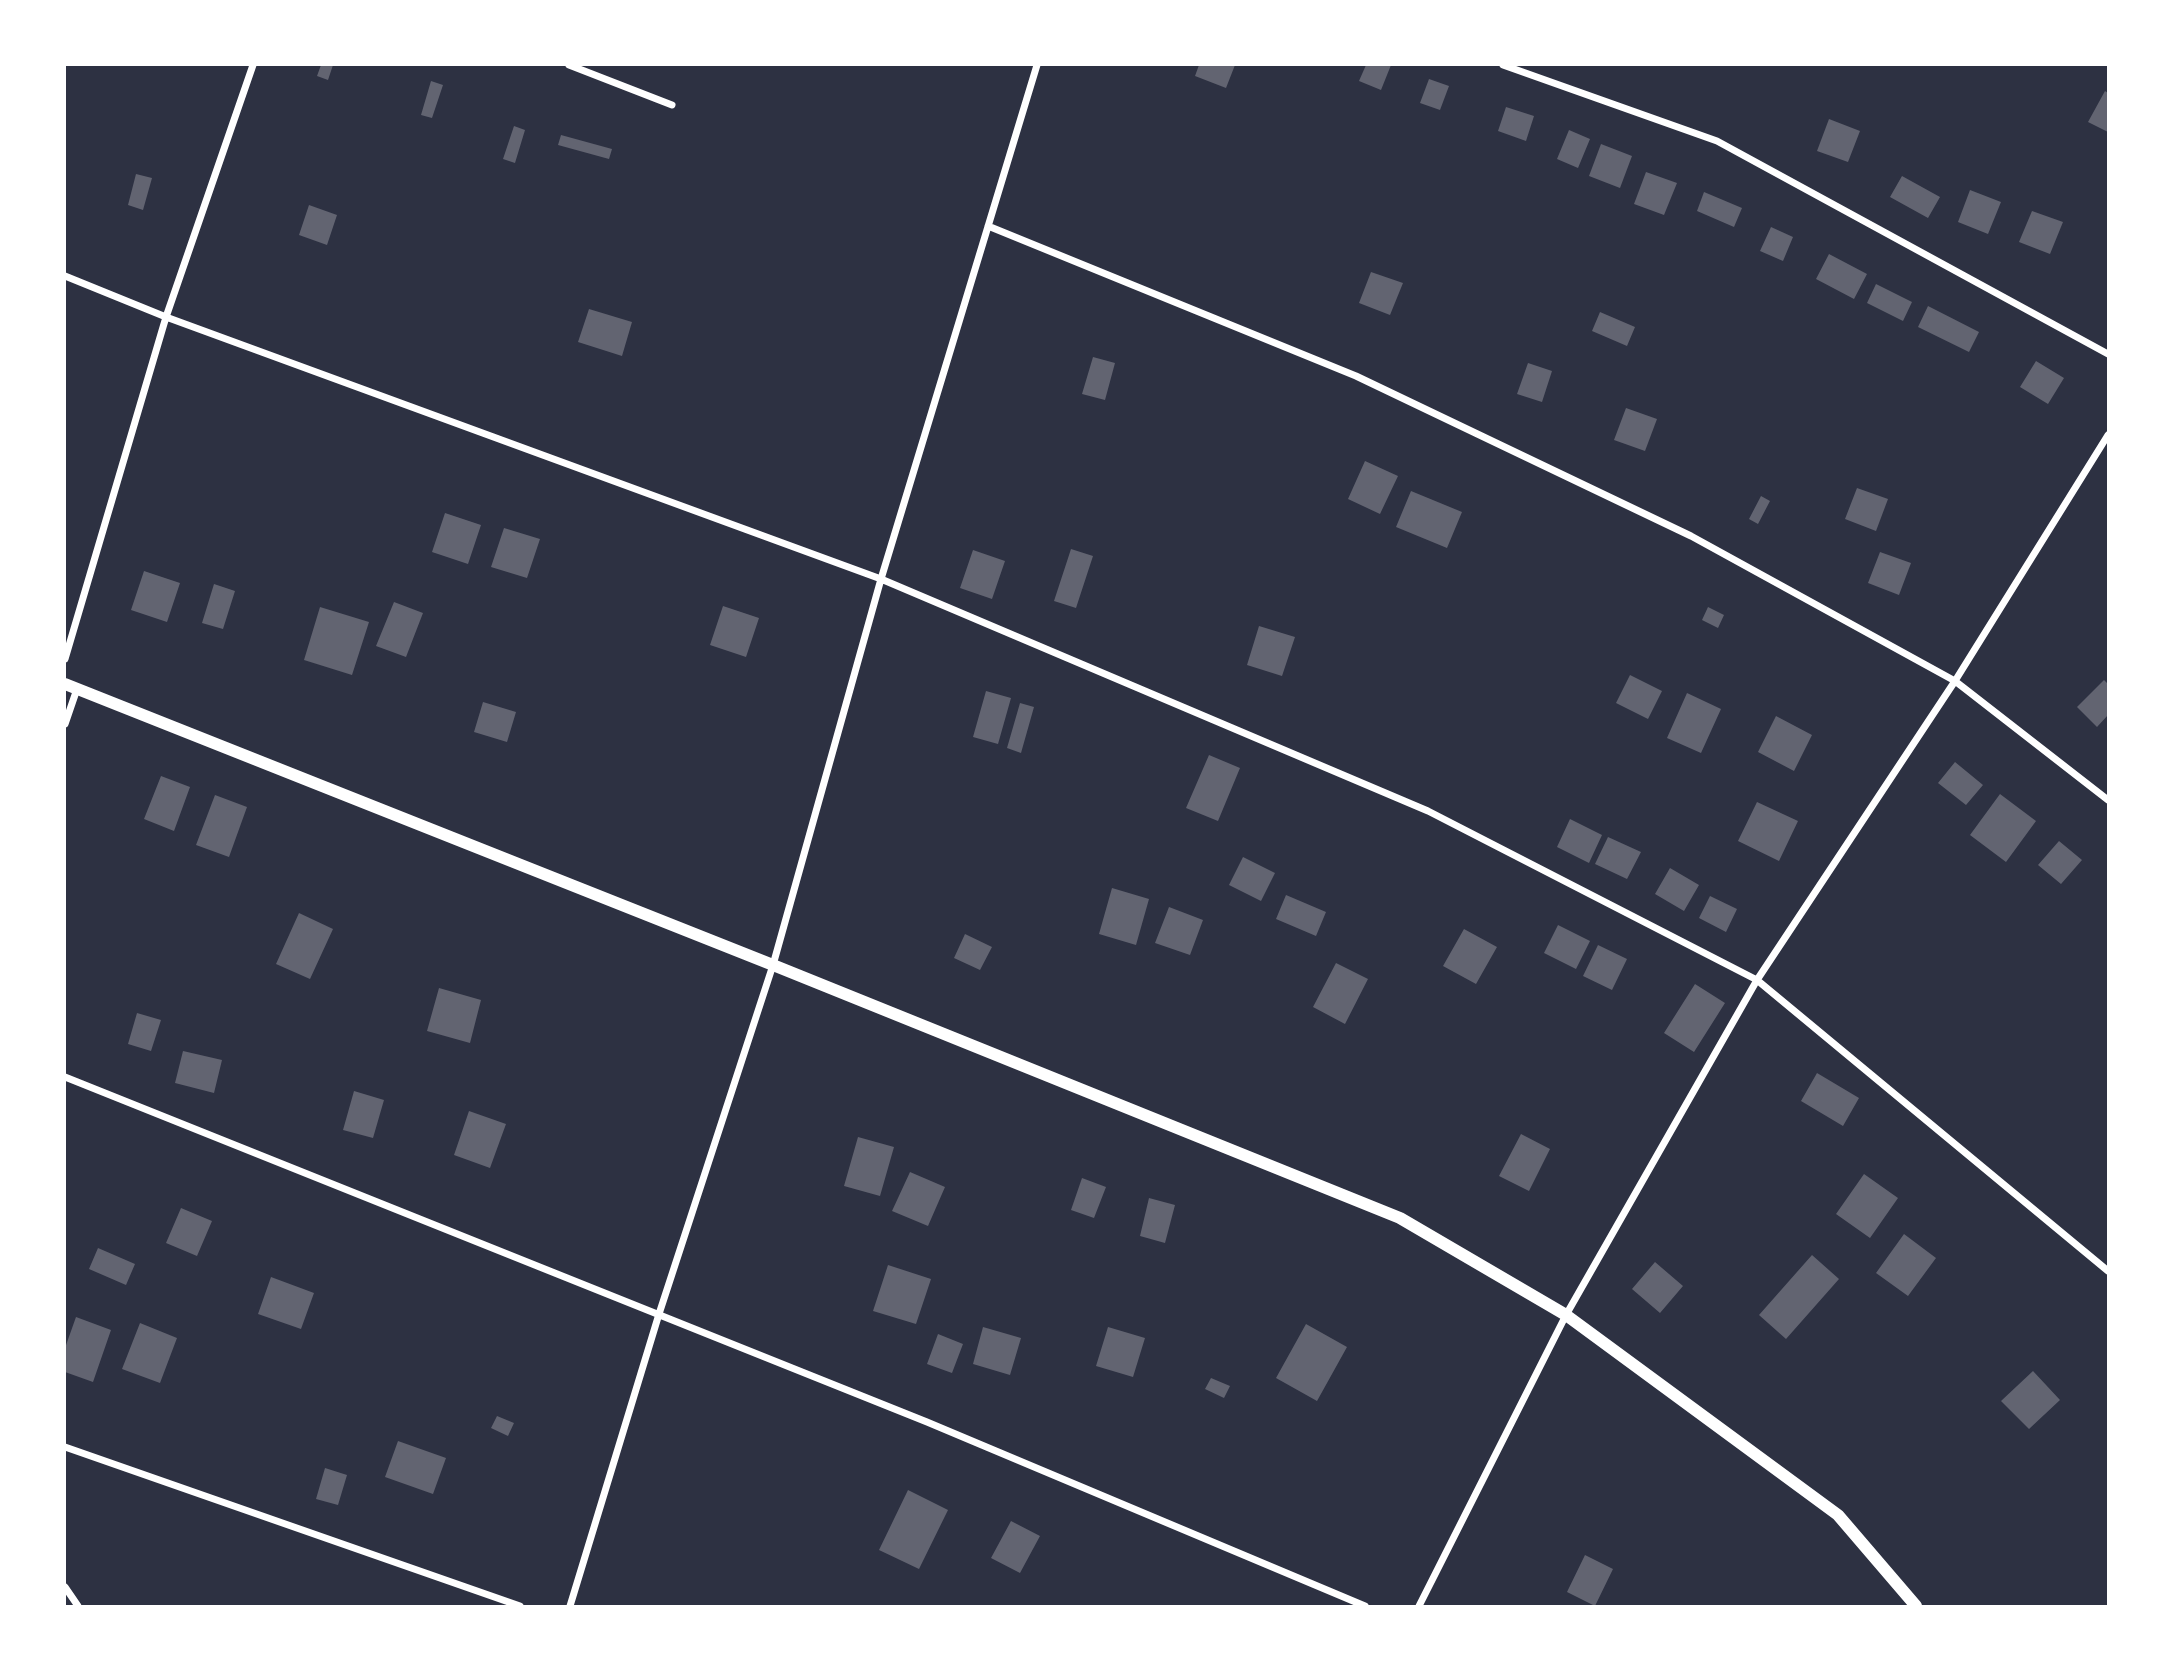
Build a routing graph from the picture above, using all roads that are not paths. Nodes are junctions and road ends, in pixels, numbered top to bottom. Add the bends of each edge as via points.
1 (253, 65) edge
2 (569, 65) edge
3 (1037, 65) edge
4 (1503, 65) edge
5 (672, 105) dead end
6 (988, 226) junction
7 (65, 276) edge
8 (166, 317) junction
9 (2108, 354) edge
10 (2108, 435) edge
11 (881, 579) junction
12 (65, 659) edge
13 (1955, 681) junction
14 (71, 686) edge
15 (65, 724) edge
16 (2108, 800) edge
17 (773, 965) junction
18 (1757, 981) junction
19 (65, 1077) edge
20 (2108, 1271) edge
21 (659, 1314) junction
22 (1566, 1315) junction
23 (65, 1447) edge
24 (65, 1587) edge
25 (78, 1606) edge
26 (520, 1606) edge
27 (570, 1606) edge
28 (1365, 1606) edge
29 (1419, 1606) edge
30 (1916, 1606) edge

1 - 8 street
2 - 5 street
3 - 6 street
4 - 9 street via 1717,141
6 - 11 street
6 - 13 street via 1356,376 1691,536
7 - 8 street
8 - 11 street
8 - 12 street
10 - 13 street
11 - 17 street
11 - 18 street via 1429,811
13 - 16 street
13 - 18 street
14 - 15 street
14 - 17 street
17 - 21 street
17 - 22 street via 1400,1218
18 - 20 street
18 - 22 street
19 - 21 street
21 - 27 street
21 - 28 street
22 - 29 street
22 - 30 street via 1838,1515
23 - 26 street
24 - 25 street

